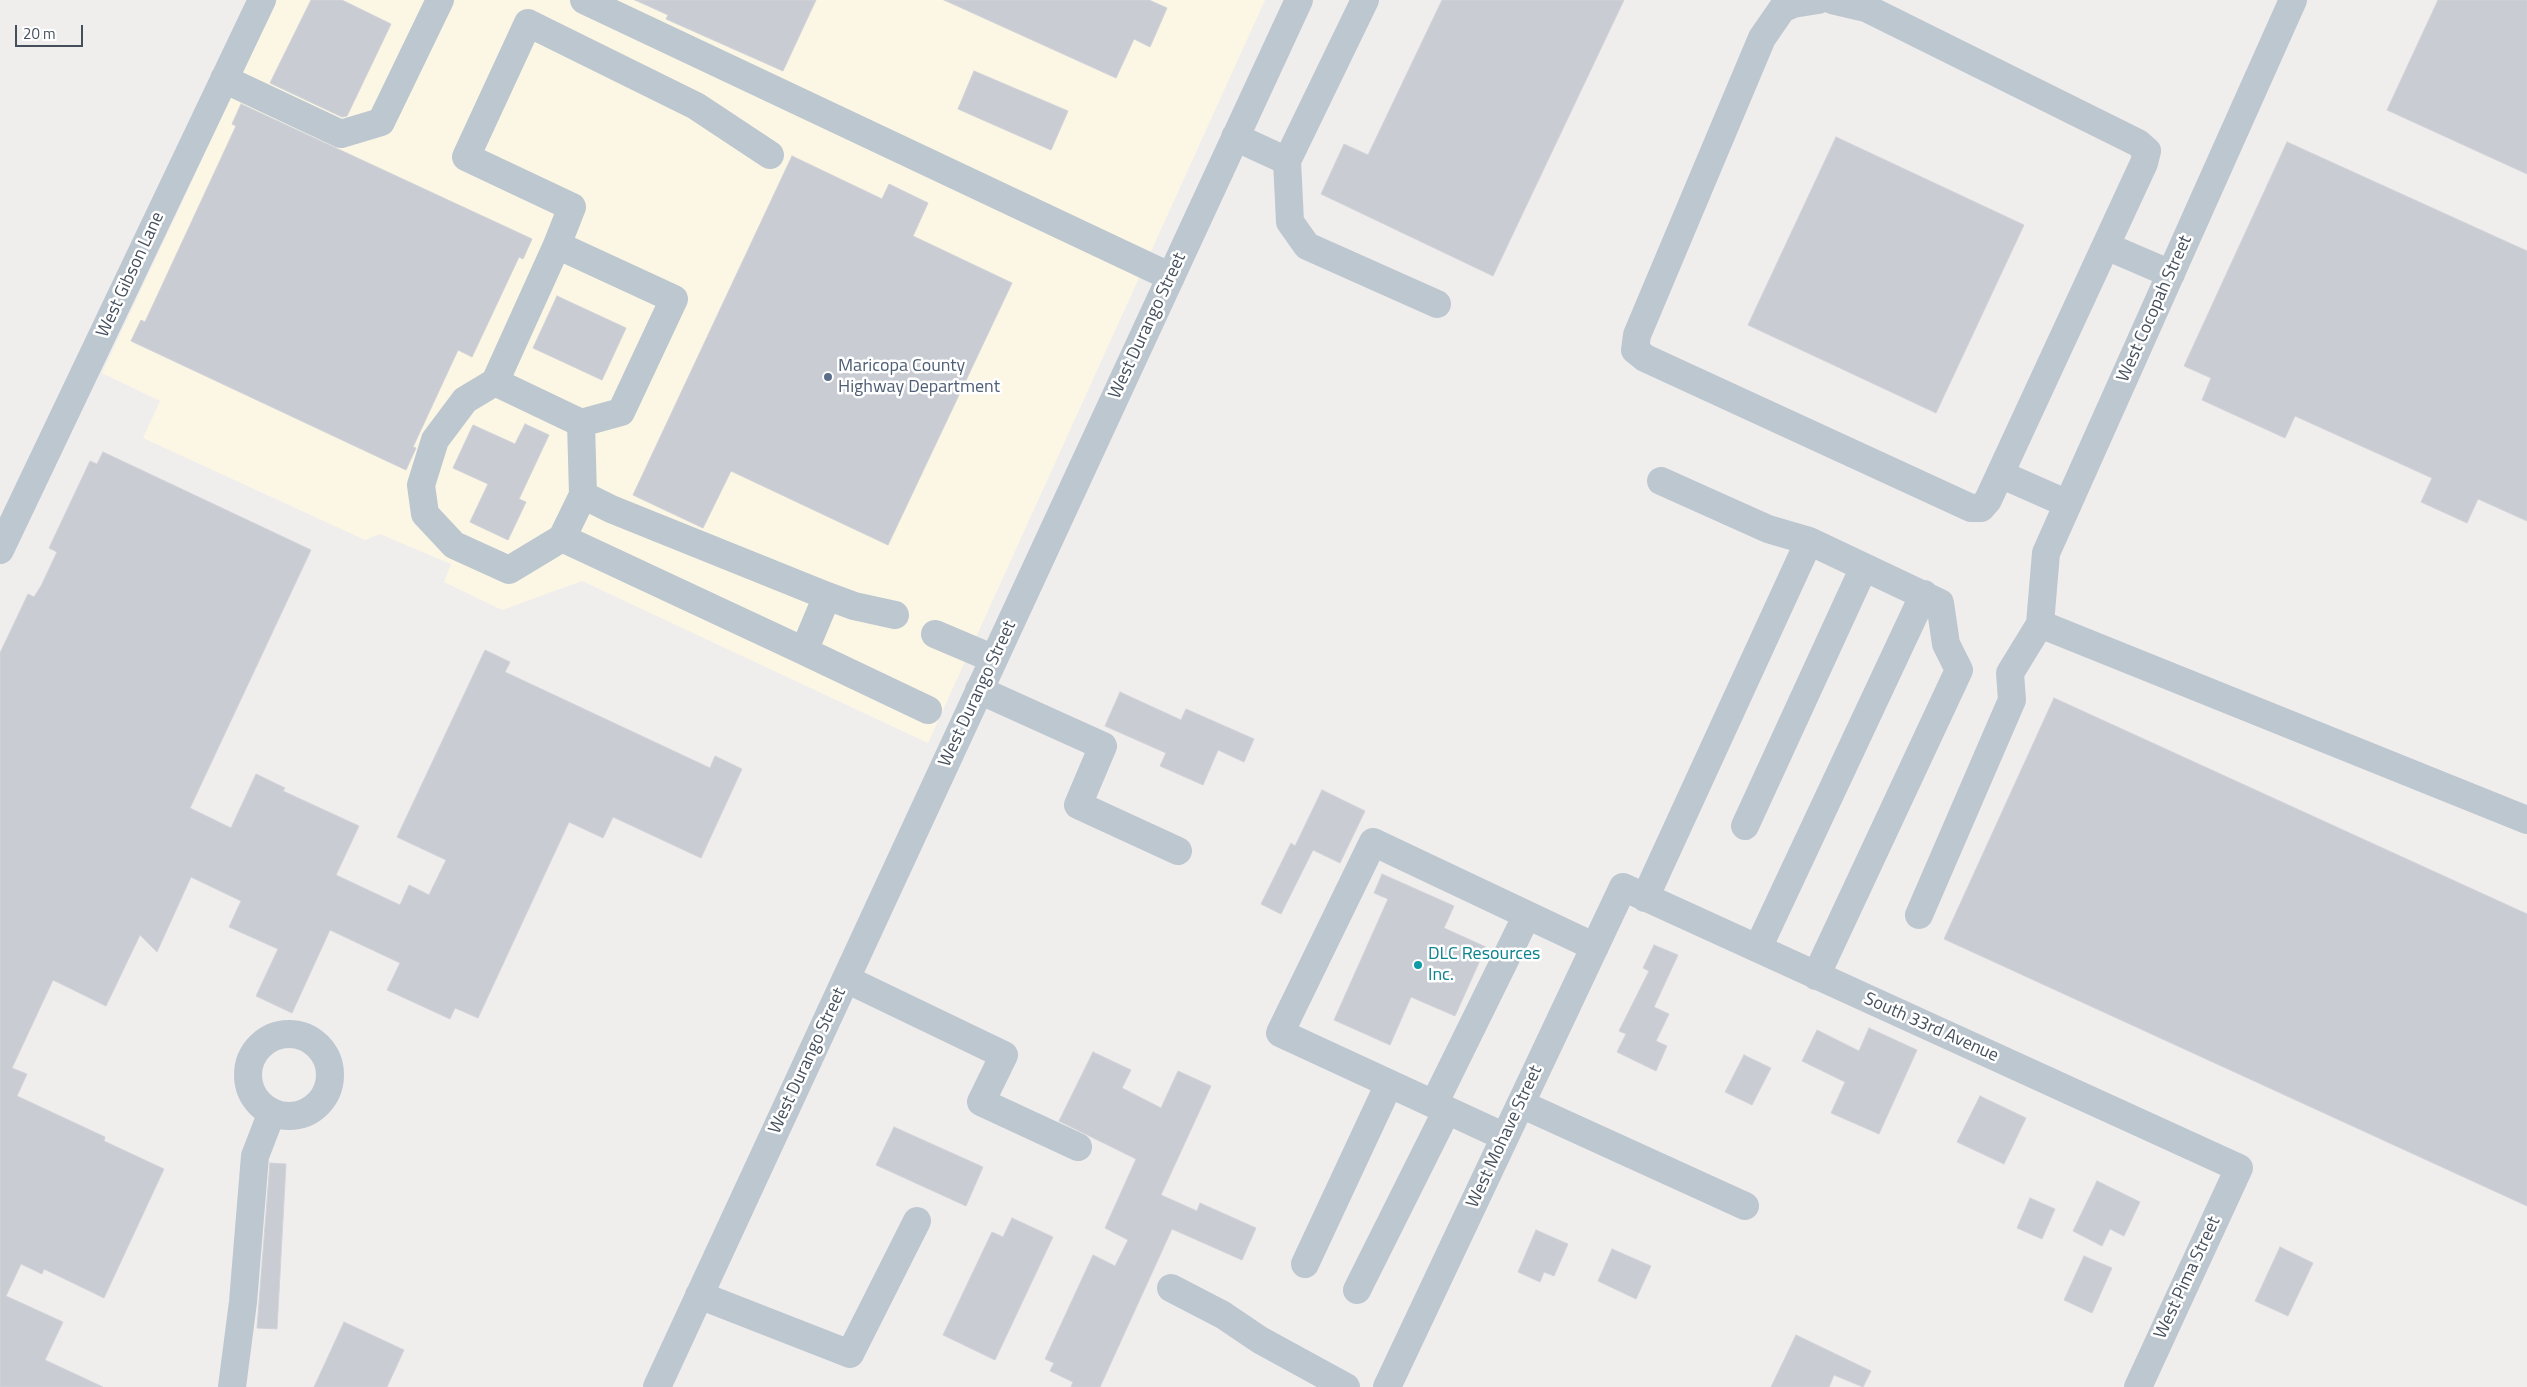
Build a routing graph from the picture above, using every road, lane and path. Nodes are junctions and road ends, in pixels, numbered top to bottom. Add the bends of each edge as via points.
1 (262, 0) edge
2 (440, 0) edge
3 (584, 0) edge
4 (1299, 0) edge
5 (1365, 0) edge
6 (1818, 0) edge
7 (1832, 0) edge
8 (2294, 0) edge
9 (224, 79) junction
10 (1235, 138) junction
11 (770, 155) dead end
12 (1287, 161) junction
13 (557, 245) junction
14 (2106, 246) junction
15 (2171, 274) junction
16 (1171, 277) junction
17 (1436, 304) dead end
18 (495, 382) junction
19 (580, 423) junction
20 (2000, 474) junction
21 (1662, 481) dead end
22 (583, 495) junction
23 (2068, 504) junction
24 (562, 538) junction
25 (1809, 540) junction
26 (0, 550) edge
27 (1864, 567) junction
28 (1924, 594) junction
29 (827, 596) junction
30 (895, 615) dead end
31 (2040, 624) junction
32 (935, 634) dead end
33 (804, 651) junction
34 (994, 659) junction
35 (979, 690) junction
36 (928, 710) dead end
37 (2527, 820) edge
38 (1745, 826) dead end
39 (1178, 851) dead end
40 (1634, 893) junction
41 (1527, 915) junction
42 (1919, 915) dead end
43 (1595, 948) junction
44 (1758, 948) junction
45 (1816, 976) junction
46 (846, 979) junction
47 (1389, 1084) junction
48 (1521, 1104) junction
49 (1440, 1107) junction
50 (272, 1112) dead end
51 (1505, 1137) junction
52 (1078, 1147) dead end
53 (2239, 1168) joint
54 (1745, 1206) dead end
55 (917, 1221) dead end
56 (1305, 1264) dead end
57 (1171, 1288) dead end
58 (1357, 1290) dead end
59 (699, 1295) junction
60 (232, 1387) edge
61 (657, 1387) edge
62 (1346, 1387) edge
63 (1387, 1387) edge
64 (2138, 1387) edge

1 - 9 street, West Gibson Lane
2 - 9 street via 381,122 341,134
3 - 16 street
4 - 10 street, West Durango Street
5 - 12 street
6 - 20 street via 1782,9 1762,38 1637,335 1635,350 1654,362 1971,508 1981,508 1985,504
7 - 14 street via 1866,8 2144,147 2144,163
8 - 15 street, West Cocopah Street
9 - 26 street, West Gibson Lane
10 - 12 street
10 - 16 street, West Durango Street
11 - 13 street via 696,106 528,23 466,157 572,206
12 - 17 street via 1290,222 1307,246
13 - 18 street
13 - 19 street via 674,299 621,412
14 - 15 street
14 - 20 street
15 - 23 street, West Cocopah Street
16 - 34 street, West Durango Street
18 - 19 street
18 - 24 street via 465,400 435,440 420,486 425,514 454,545 509,570
19 - 22 street
20 - 23 street
21 - 25 street via 1768,529
22 - 24 street
22 - 29 street
23 - 31 street, West Cocopah Street via 2046,553
24 - 33 street
25 - 27 street
25 - 40 street, West Mohave Street
27 - 28 street
27 - 38 street
28 - 44 street
28 - 45 street via 1940,603 1946,644 1959,670
29 - 30 street
29 - 33 street
31 - 37 street
31 - 42 street via 2010,673 2012,700
32 - 34 street
33 - 36 street
34 - 35 street, West Durango Street
35 - 39 street via 1103,746 1078,806
35 - 46 street, West Durango Street
40 - 43 street, West Mohave Street
40 - 44 street, South 33rd Avenue
41 - 43 street
41 - 47 street via 1373,842 1280,1033
41 - 49 street
43 - 48 street, West Mohave Street
44 - 45 street, South 33rd Avenue
45 - 53 street, South 33rd Avenue
46 - 52 street via 1004,1055 981,1102
46 - 59 street, West Durango Street
47 - 49 street
47 - 56 street
48 - 51 street, West Mohave Street
48 - 54 street
49 - 51 street
49 - 58 street
50 - 60 street via 255,1156 243,1302
51 - 63 street, West Mohave Street
53 - 64 street, West Pima Street
55 - 59 street via 850,1354
57 - 62 street
59 - 61 street, West Durango Street

